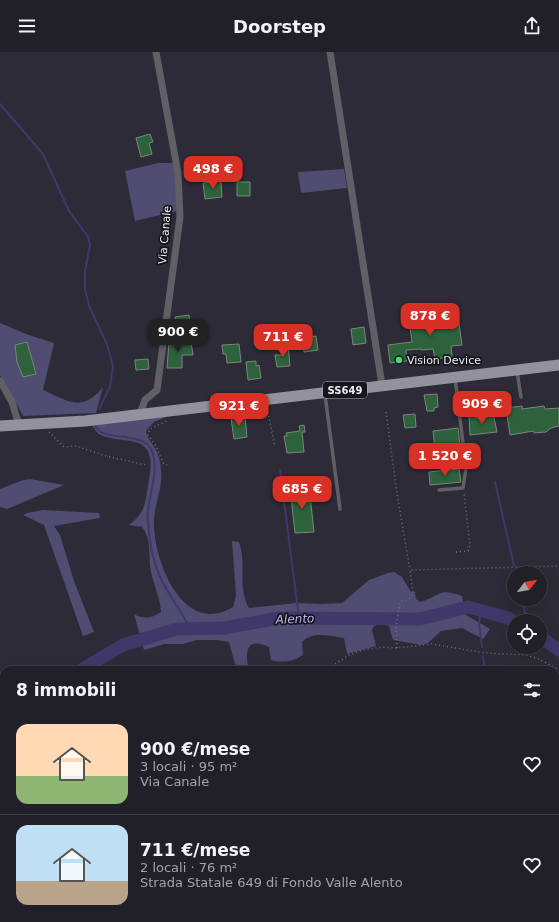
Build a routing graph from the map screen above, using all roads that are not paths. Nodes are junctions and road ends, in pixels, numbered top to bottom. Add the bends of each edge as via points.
1 (156, 52) edge
2 (330, 52) edge
3 (559, 365) edge
4 (517, 370) junction
5 (455, 377) junction
6 (0, 381) edge
7 (382, 385) junction
8 (325, 392) junction
9 (521, 397) dead end
10 (140, 414) junction
11 (19, 425) junction
12 (0, 426) edge
13 (438, 490) dead end
14 (340, 509) dead end

1 - 10 street, Via Canale via 178,174 180,216 157,390 145,400
2 - 7 street
3 - 4 main road, SS649
4 - 5 main road, SS649
4 - 9 lane
5 - 7 main road, SS649
5 - 13 lane via 466,468 465,482 463,488
6 - 11 street via 12,402
7 - 8 main road, SS649
8 - 10 main road, SS649
8 - 14 lane
10 - 11 main road, SS649
11 - 12 main road, SS649

